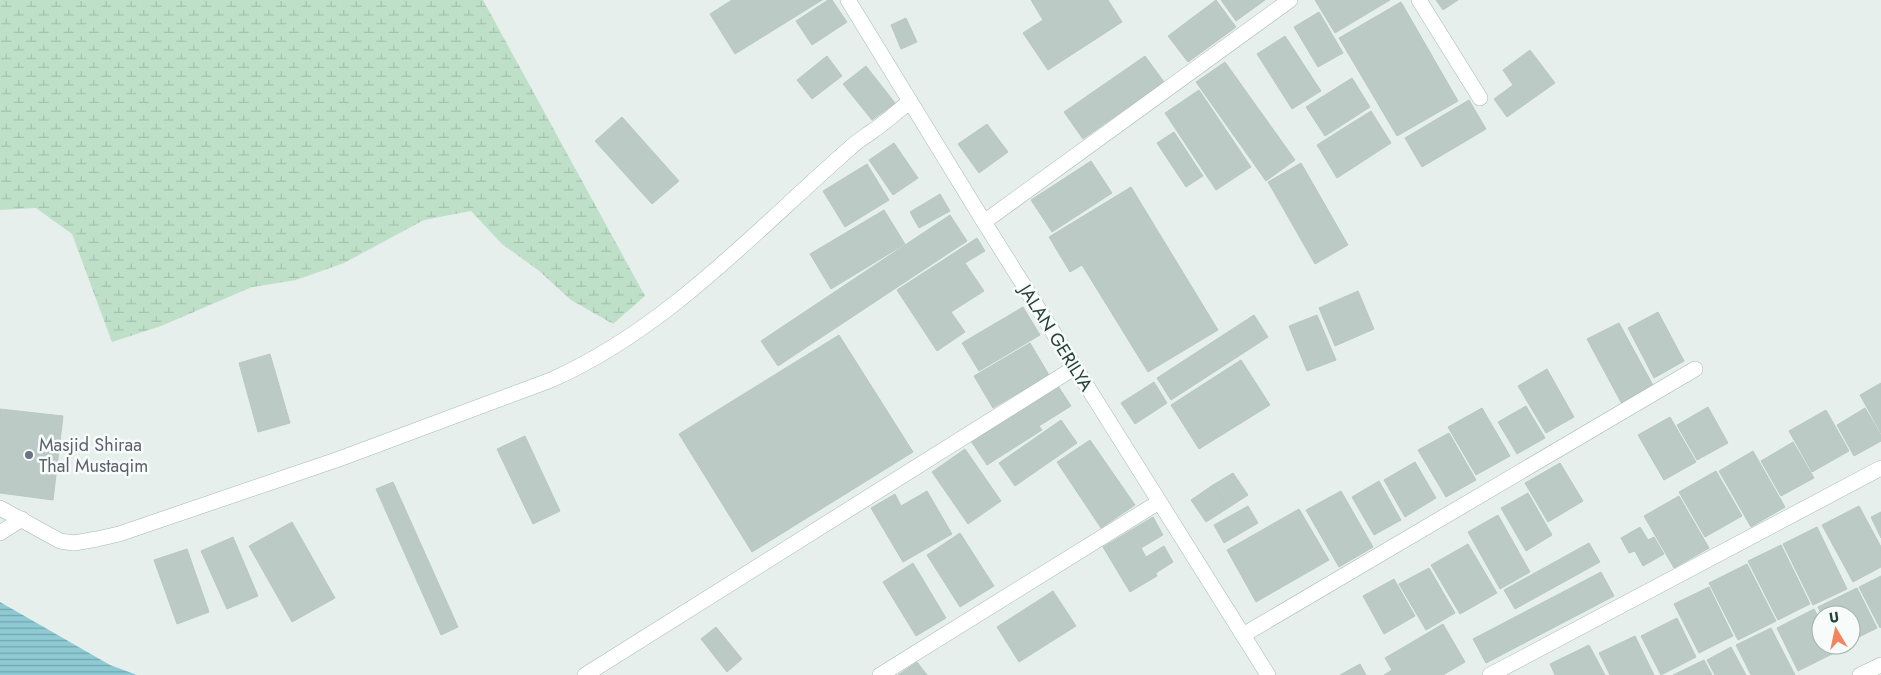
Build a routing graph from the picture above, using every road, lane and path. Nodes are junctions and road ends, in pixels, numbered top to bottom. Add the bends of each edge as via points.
1 (848, 0) edge
2 (1290, 0) edge
3 (1419, 0) edge
4 (1480, 98) dead end
5 (910, 101) junction
6 (984, 222) junction
7 (1074, 368) junction
8 (1695, 369) dead end
9 (1881, 468) edge
10 (1159, 502) junction
11 (0, 508) edge
12 (22, 519) junction
13 (0, 533) edge
14 (1243, 635) junction
15 (1881, 665) edge
16 (585, 675) edge
17 (880, 675) edge
18 (1268, 675) edge
19 (1490, 675) edge
20 (1860, 675) edge

1 - 5 street, JALAN GERILYA
2 - 6 street
3 - 4 street
5 - 6 street, JALAN GERILYA
5 - 12 street via 851,146 668,310 630,338 581,367 339,459 119,534 74,542 60,541
6 - 7 street, JALAN GERILYA
7 - 10 street, JALAN GERILYA
7 - 16 street
8 - 14 street
9 - 19 street
10 - 14 street, JALAN GERILYA
10 - 17 street
11 - 12 street
12 - 13 street
14 - 18 street, JALAN GERILYA
15 - 20 street

